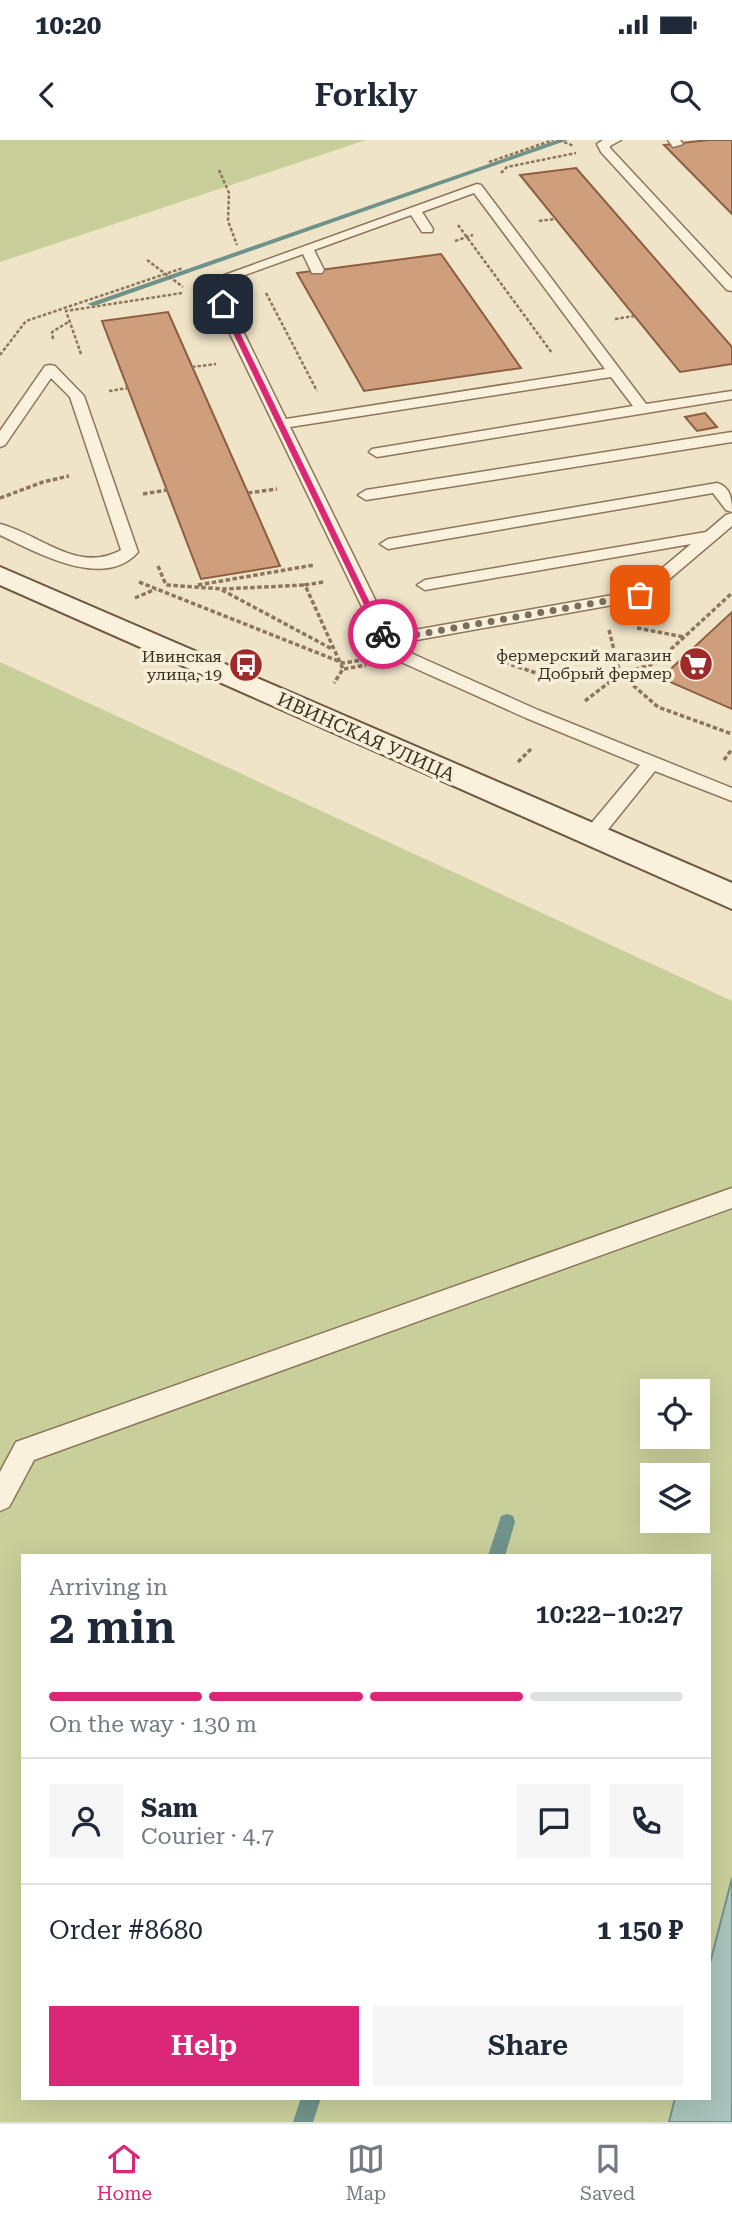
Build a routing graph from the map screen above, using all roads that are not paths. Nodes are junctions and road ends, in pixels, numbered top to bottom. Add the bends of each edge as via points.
1 (615, 140) edge
2 (414, 210) junction
3 (427, 229) dead end
4 (306, 248) junction
5 (317, 270) dead end
6 (729, 280) edge
7 (614, 372) junction
8 (732, 395) edge
9 (643, 410) junction
10 (281, 424) junction
11 (732, 437) edge
12 (0, 442) edge
13 (377, 452) dead end
14 (366, 495) dead end
15 (732, 507) edge
16 (732, 517) edge
17 (0, 529) edge
18 (710, 536) junction
19 (388, 544) dead end
20 (0, 575) edge
21 (425, 585) dead end
22 (386, 640) junction
23 (651, 764) junction
24 (732, 795) edge
25 (591, 837) junction
26 (732, 897) edge
27 (732, 1198) edge
28 (0, 1498) edge

1 - 6 lane via 603,144 605,149
2 - 3 lane
2 - 4 lane
2 - 7 lane via 477,188
4 - 5 lane
4 - 10 lane via 212,282
7 - 9 lane
7 - 10 lane via 409,397
8 - 9 lane
9 - 13 lane
10 - 22 lane
11 - 14 lane
12 - 17 lane via 50,369 77,396 130,552 117,562 82,565
15 - 19 lane via 717,488
16 - 18 lane
18 - 21 lane
18 - 22 lane via 640,595
20 - 25 street, ИВИНСКАЯ УЛИЦА
22 - 23 lane via 407,658
23 - 24 lane
23 - 25 lane
25 - 26 street, ИВИНСКАЯ УЛИЦА
27 - 28 lane via 25,1451

